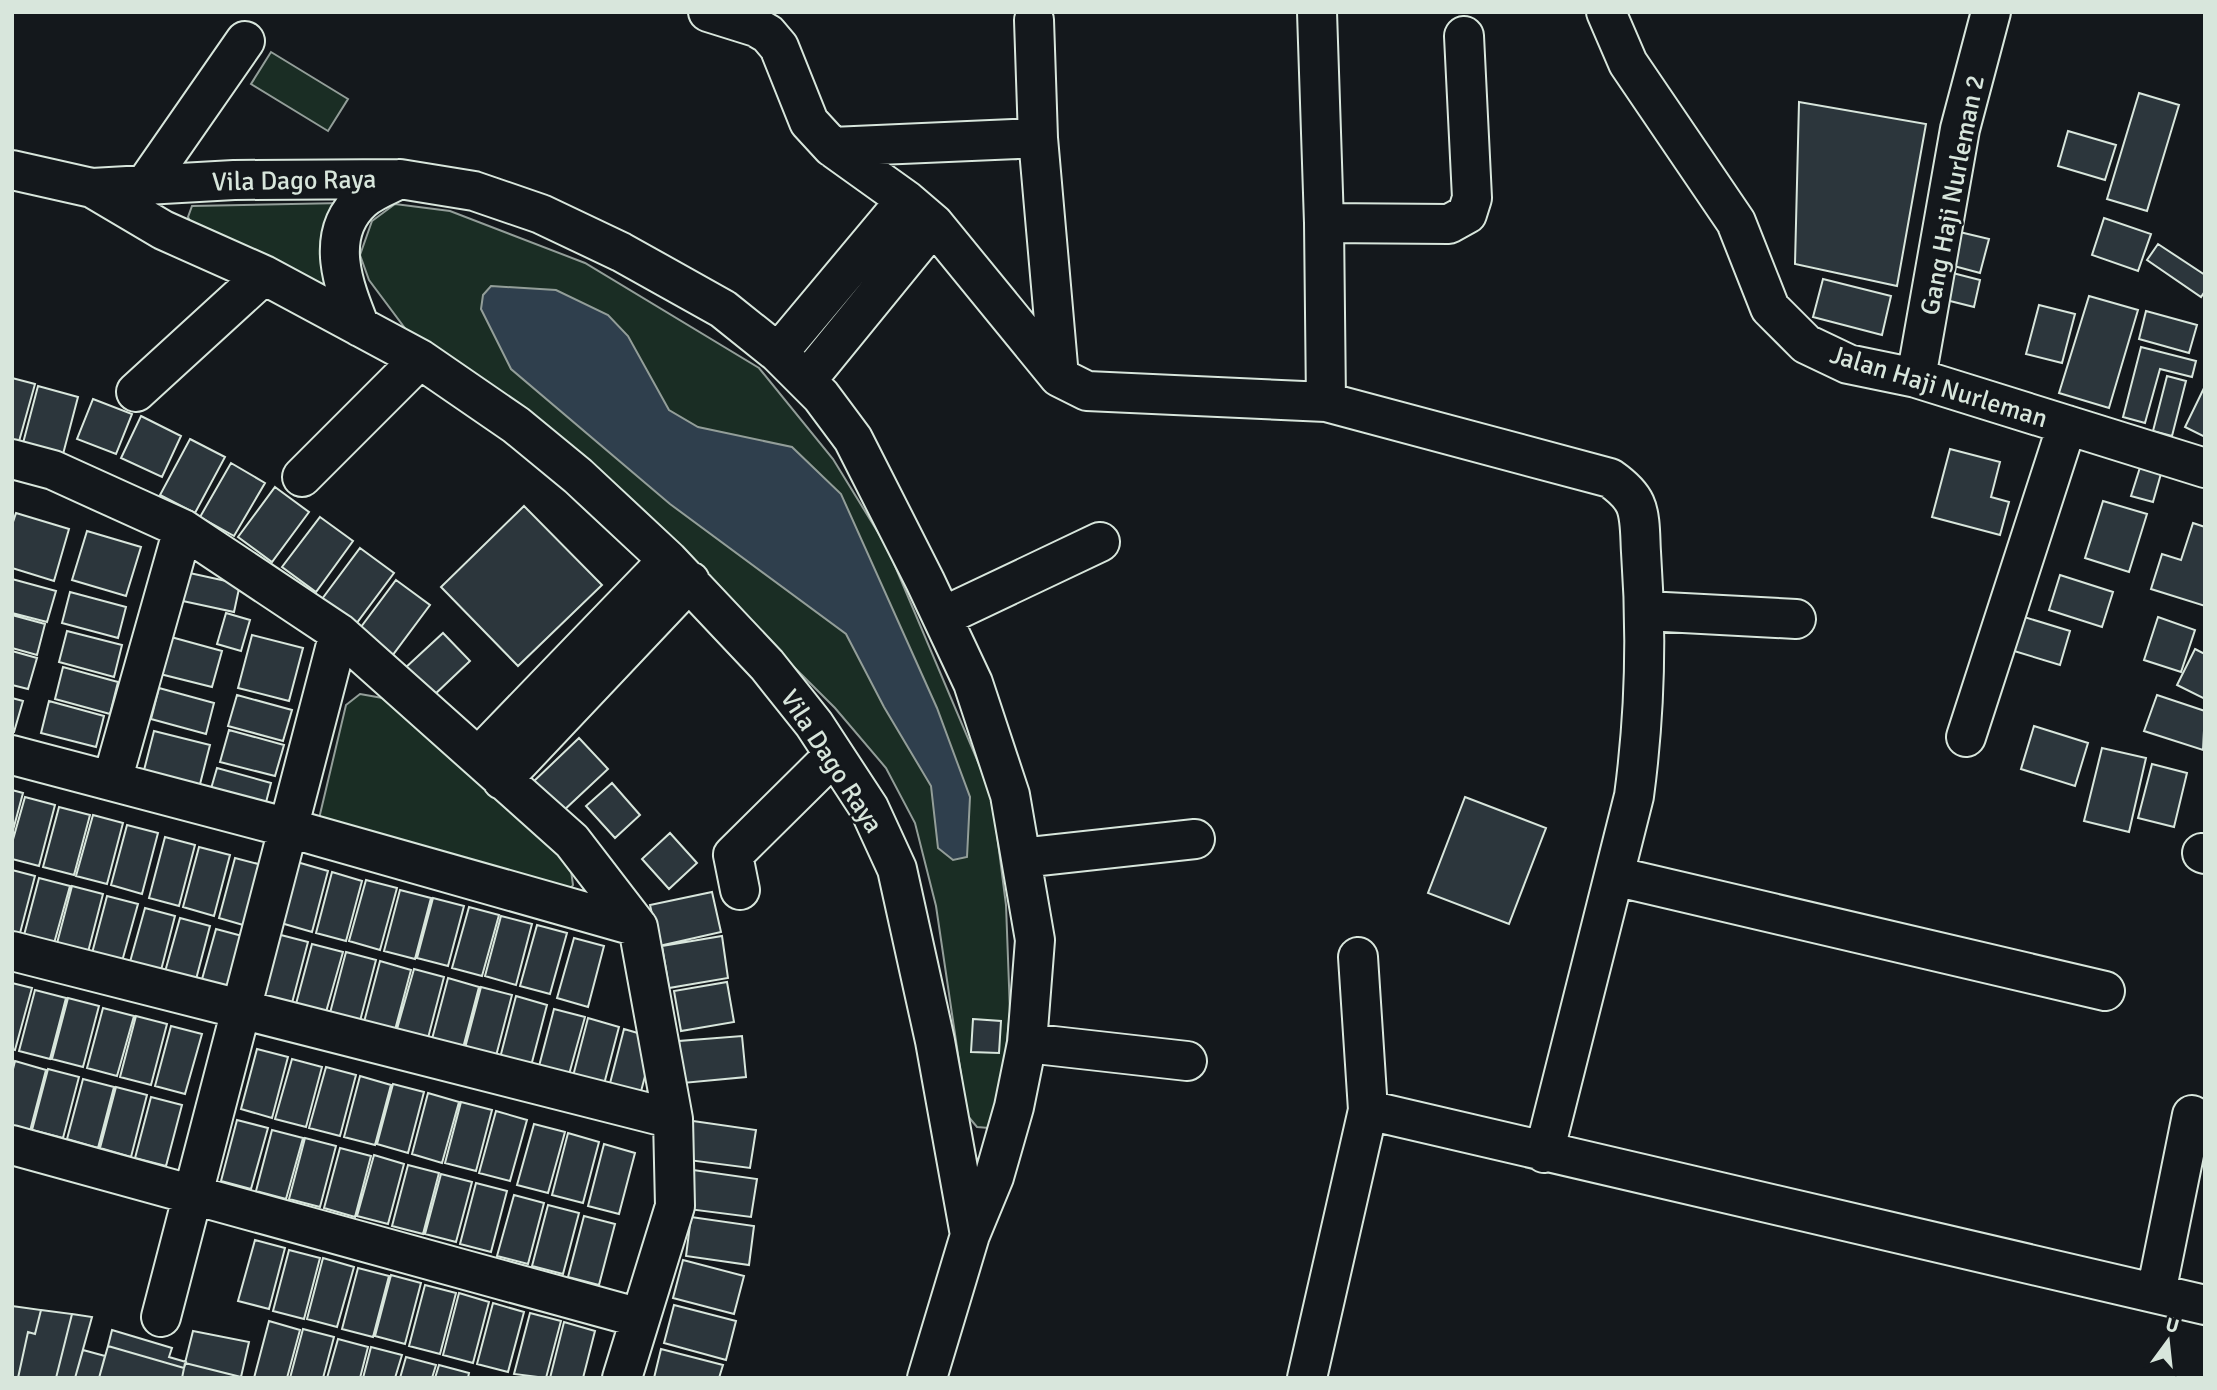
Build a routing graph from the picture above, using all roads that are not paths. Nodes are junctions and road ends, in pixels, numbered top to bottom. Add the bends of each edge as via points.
1 (708, 12) edge
2 (1317, 12) edge
3 (1606, 12) edge
4 (1991, 12) edge
5 (1034, 20) dead end
6 (1464, 36) dead end
7 (245, 41) dead end
8 (1038, 138) junction
9 (832, 147) junction
10 (12, 170) edge
11 (400, 178) junction
12 (145, 185) junction
13 (93, 188) junction
14 (906, 200) junction
15 (1324, 223) junction
16 (934, 225) junction
17 (264, 275) junction
18 (360, 327) junction
19 (778, 353) junction
20 (420, 359) junction
21 (1059, 377) junction
22 (1916, 378) junction
23 (806, 381) junction
24 (136, 392) dead end
25 (1326, 401) junction
26 (2067, 425) junction
27 (12, 459) edge
28 (2205, 468) edge
29 (302, 477) dead end
30 (183, 529) junction
31 (1100, 542) dead end
32 (679, 570) junction
33 (1646, 611) junction
34 (942, 617) junction
35 (1796, 619) dead end
36 (340, 633) junction
37 (1966, 737) dead end
38 (12, 755) edge
39 (834, 755) junction
40 (490, 768) junction
41 (112, 781) junction
42 (289, 828) junction
43 (1195, 839) dead end
44 (1021, 858) junction
45 (1614, 876) junction
46 (740, 890) dead end
47 (638, 927) junction
48 (12, 951) edge
49 (1358, 957) dead end
50 (2105, 991) dead end
51 (242, 1009) junction
52 (1027, 1043) junction
53 (1187, 1061) dead end
54 (1368, 1110) junction
55 (2192, 1115) dead end
56 (673, 1119) junction
57 (12, 1145) edge
58 (1544, 1153) junction
59 (193, 1195) junction
60 (970, 1235) junction
61 (2156, 1293) junction
62 (2205, 1305) edge
63 (161, 1317) dead end
64 (640, 1318) junction
65 (622, 1378) edge
66 (927, 1378) edge
67 (1307, 1378) edge

1 - 9 street via 768,34 779,47 809,122
2 - 15 street
3 - 22 street, Jalan Haji Nurleman via 1628,63 1736,222 1770,308 1807,344 1828,356
4 - 22 street, Gang Haji Nurleman 2 via 1960,130
5 - 8 street
6 - 15 street via 1472,198 1467,214 1449,224
7 - 12 street
8 - 9 street
8 - 21 street
9 - 14 street
10 - 13 street, Vila Dago Raya
11 - 12 street, Vila Dago Raya
11 - 18 street, Vila Dago Raya via 361,200 345,223 338,253 344,287
11 - 19 street via 474,191 541,214 723,309
12 - 13 street, Vila Dago Raya
13 - 17 street, Vila Dago Raya via 163,230
14 - 16 street
14 - 19 street
15 - 25 street
16 - 21 street
16 - 23 street
17 - 18 street, Vila Dago Raya
17 - 24 street
18 - 20 street, Vila Dago Raya
19 - 23 street
20 - 29 street
20 - 32 street, Vila Dago Raya via 516,425
21 - 25 street via 1087,391
22 - 26 street, Jalan Haji Nurleman
23 - 34 street via 853,439
25 - 33 street via 1610,478 1637,506
26 - 28 street, Jalan Haji Nurleman
26 - 37 street
27 - 30 street via 53,470
30 - 36 street
30 - 41 street
31 - 34 street
32 - 39 street, Vila Dago Raya via 767,665
32 - 40 street
33 - 35 street
33 - 45 street via 1639,757
34 - 44 street via 973,683 1010,795
36 - 40 street
36 - 42 street
38 - 41 street
39 - 46 street via 733,855
39 - 60 street, Vila Dago Raya via 869,808 897,869 935,1041
40 - 47 street via 572,841
41 - 42 street
42 - 47 street
42 - 51 street
43 - 44 street
44 - 52 street via 1035,940
45 - 50 street
45 - 58 street
47 - 56 street
48 - 51 street
49 - 54 street
51 - 56 street
51 - 59 street
52 - 53 street
52 - 60 street via 997,1166
54 - 58 street
54 - 67 street
55 - 61 street
56 - 64 street via 675,1206
57 - 59 street
58 - 61 street
59 - 63 street
59 - 64 street
60 - 66 street, Vila Dago Raya
61 - 62 street
64 - 65 street

